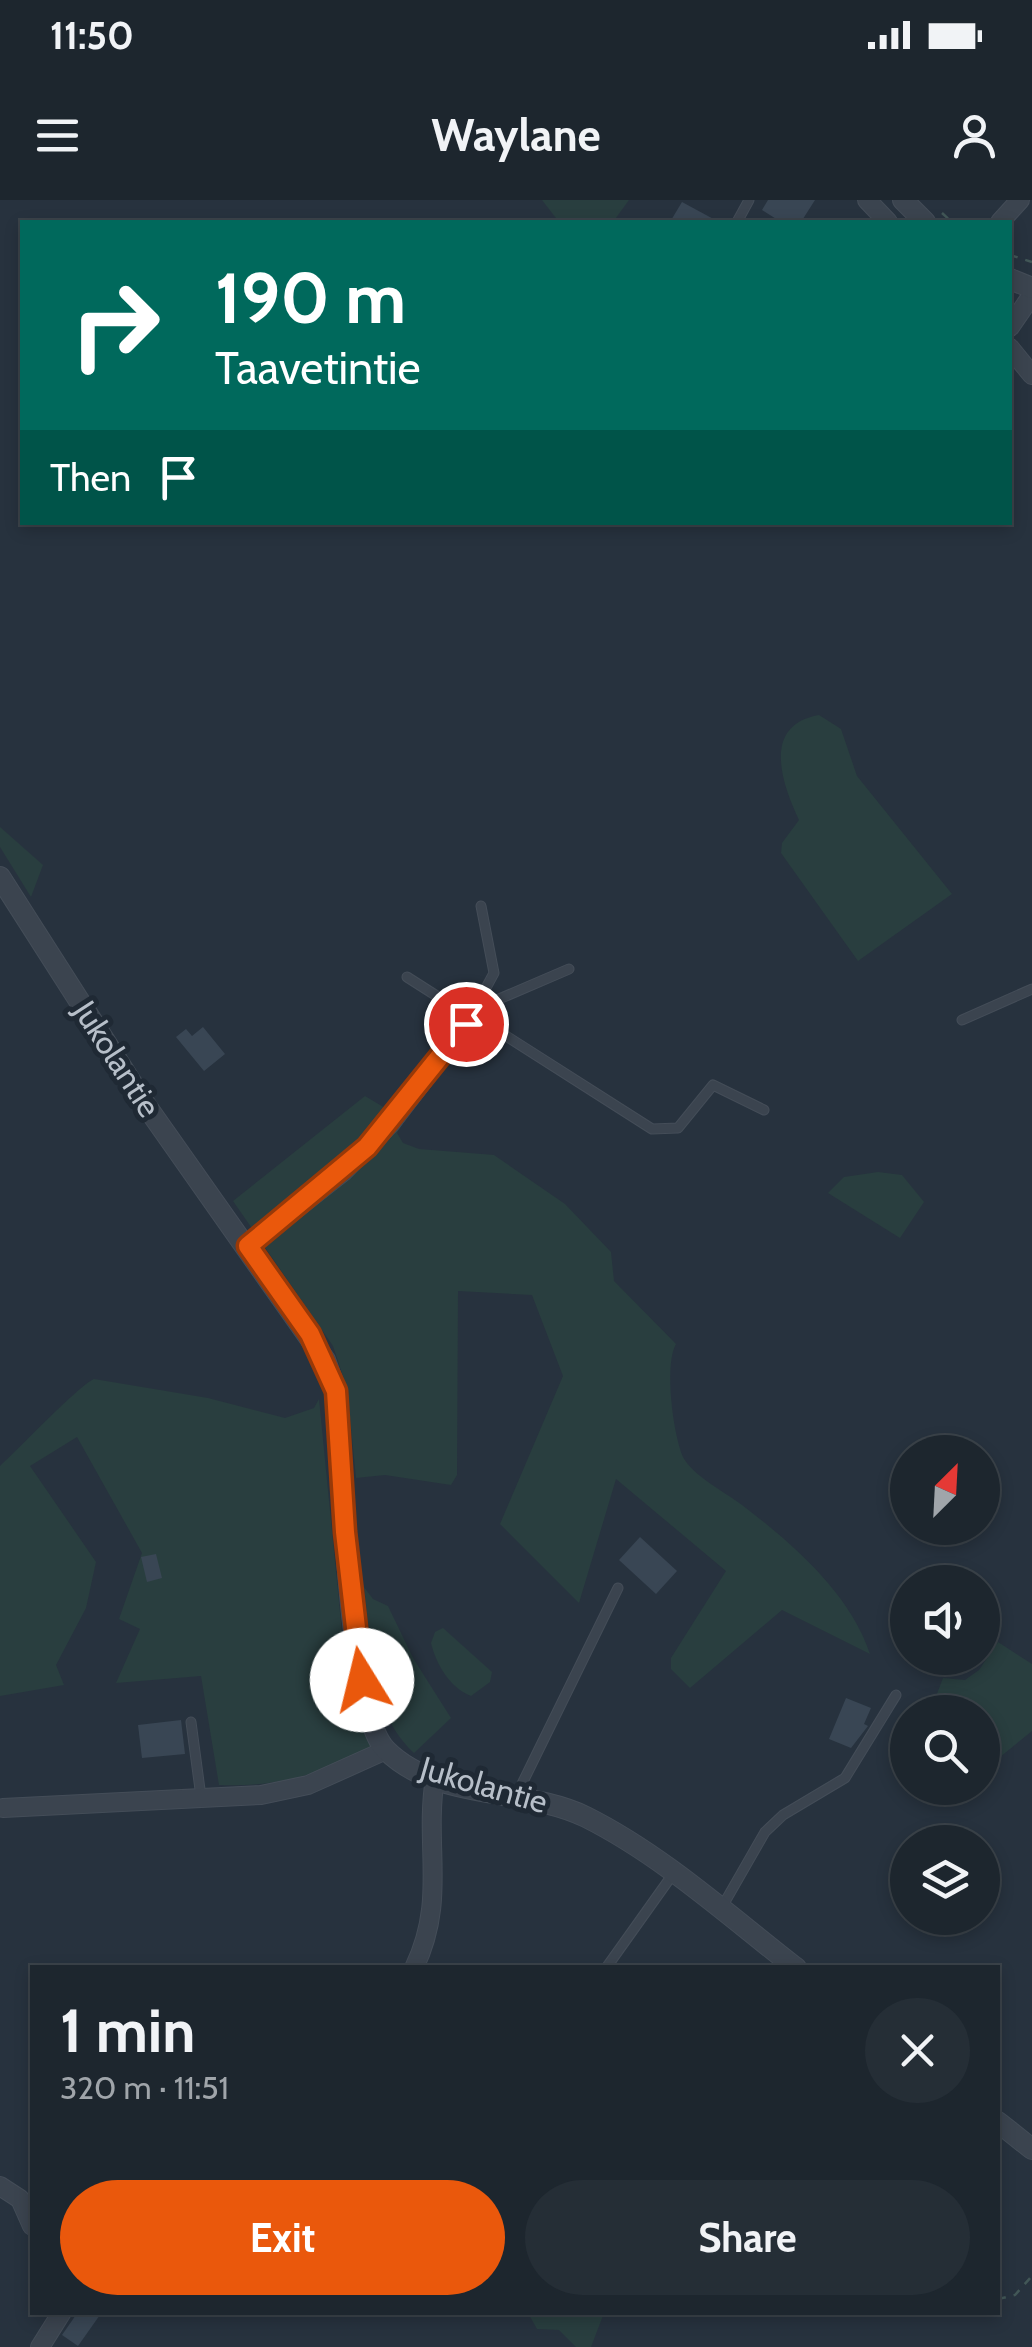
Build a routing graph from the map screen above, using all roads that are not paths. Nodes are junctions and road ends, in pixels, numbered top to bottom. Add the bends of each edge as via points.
1 (867, 200) edge
2 (902, 200) edge
3 (1020, 200) edge
4 (886, 220) edge
5 (923, 220) edge
6 (1002, 220) edge
7 (1032, 291) edge
8 (1012, 324) edge
9 (1012, 351) edge
10 (1032, 376) edge
11 (0, 877) edge
12 (481, 906) dead end
13 (569, 969) dead end
14 (407, 977) dead end
15 (1032, 988) edge
16 (478, 1008) junction
17 (962, 1020) dead end
18 (466, 1024) junction
19 (764, 1110) dead end
20 (248, 1246) junction
21 (618, 1588) dead end
22 (890, 1705) edge
23 (191, 1722) dead end
24 (386, 1750) junction
25 (435, 1778) junction
26 (517, 1794) junction
27 (200, 1798) junction
28 (2, 1808) edge
29 (673, 1874) junction
30 (721, 1910) junction
31 (415, 1965) edge
32 (608, 1965) edge
33 (792, 1965) edge
34 (1000, 2124) edge
35 (1032, 2149) edge
36 (0, 2186) edge
37 (30, 2222) edge
38 (60, 2315) edge
39 (40, 2347) edge

1 - 4 street
2 - 5 street
3 - 6 street
7 - 8 street
9 - 10 street
11 - 20 street, Jukolantie via 147,1107
12 - 16 lane via 494,973
13 - 16 lane
14 - 18 lane via 454,1006
15 - 17 lane
16 - 18 lane
18 - 19 lane via 492,1028 652,1128 678,1128 713,1085
18 - 20 street via 367,1147
20 - 24 street, Jukolantie via 310,1334 336,1391 357,1650 368,1709
21 - 26 lane
22 - 30 lane via 844,1778 765,1832
23 - 27 lane
24 - 25 street, Jukolantie
24 - 27 street via 308,1785
25 - 26 street, Jukolantie
25 - 31 street via 434,1914
26 - 29 street, Jukolantie via 585,1816
27 - 28 street
29 - 30 street, Jukolantie
29 - 32 lane
30 - 33 street, Jukolantie
34 - 35 street
36 - 37 street via 20,2200
38 - 39 street

